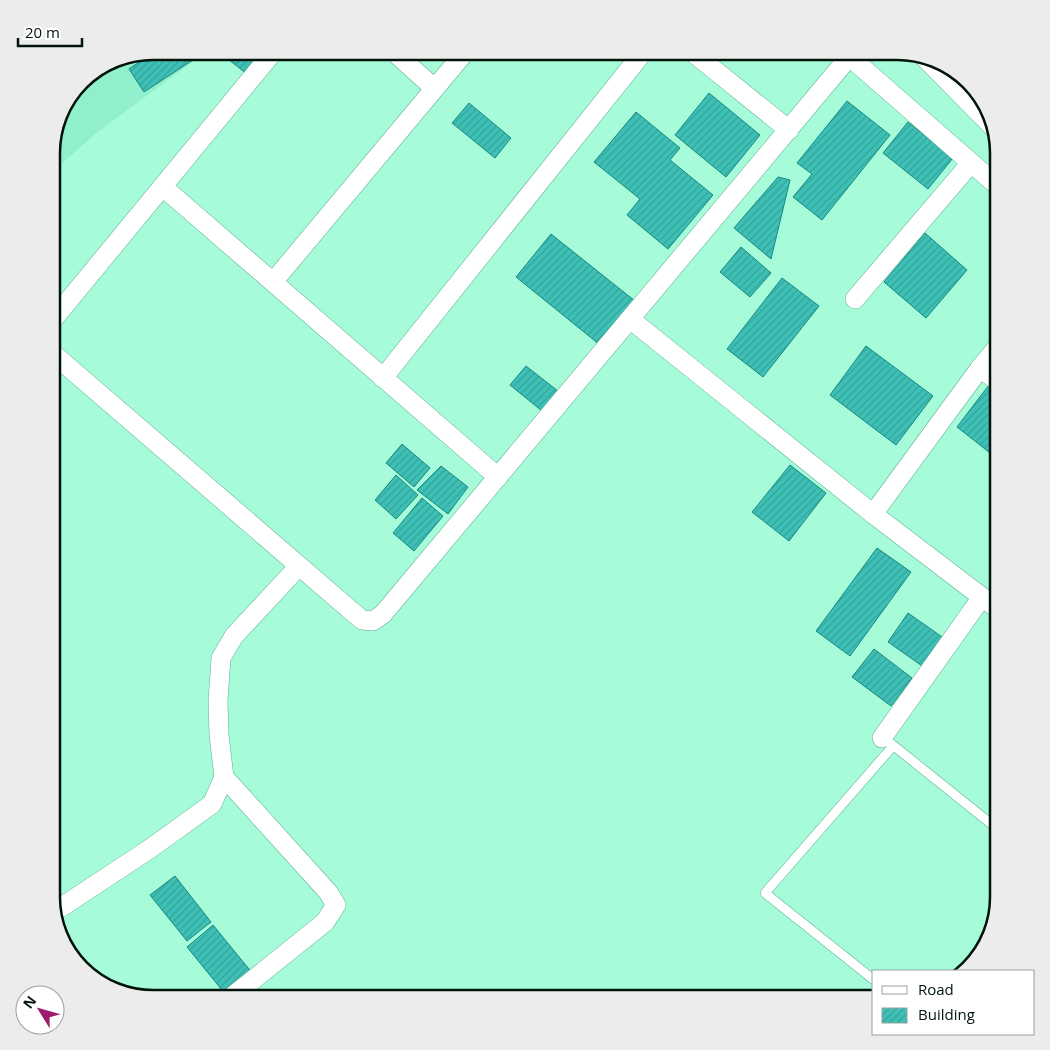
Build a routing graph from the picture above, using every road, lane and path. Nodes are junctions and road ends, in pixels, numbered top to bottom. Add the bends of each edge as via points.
1 (267, 60) edge
2 (403, 60) edge
3 (458, 60) edge
4 (637, 60) edge
5 (702, 60) edge
6 (844, 60) edge
7 (857, 60) edge
8 (936, 69) edge
9 (434, 88) junction
10 (983, 117) edge
11 (789, 130) junction
12 (971, 163) junction
13 (990, 179) edge
14 (162, 187) junction
15 (273, 282) junction
16 (855, 299) dead end
17 (60, 311) edge
18 (630, 319) junction
19 (990, 356) edge
20 (60, 360) edge
21 (980, 368) junction
22 (990, 375) edge
23 (383, 378) junction
24 (498, 477) junction
25 (873, 514) junction
26 (299, 566) junction
27 (982, 597) junction
28 (990, 603) edge
29 (888, 742) junction
30 (224, 777) junction
31 (990, 823) edge
32 (61, 907) edge
33 (872, 978) edge
34 (240, 990) edge

1 - 14 street
2 - 9 street
3 - 9 street
4 - 23 street
5 - 11 street
6 - 11 street
7 - 12 street
8 - 10 street
9 - 15 street
11 - 18 street
12 - 13 street
12 - 16 street
14 - 15 street
14 - 17 street
15 - 23 street
18 - 24 street
18 - 25 street
19 - 21 street
20 - 26 street
21 - 22 street
21 - 25 street
23 - 24 street
24 - 26 street via 383,614 373,621 362,620
25 - 27 street
26 - 30 street via 234,636 221,658 218,701
27 - 28 street
27 - 29 street
29 - 31 lane
29 - 33 lane via 765,893
30 - 32 street via 212,804
30 - 34 street via 328,892 336,905 325,922

